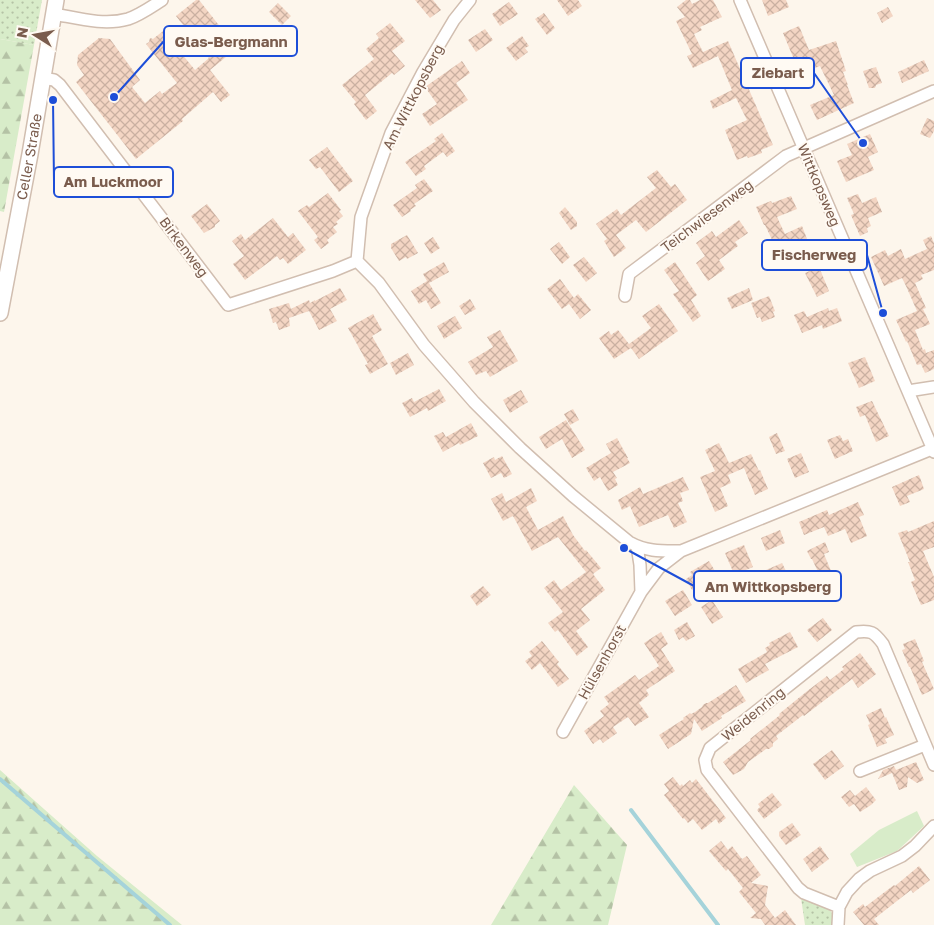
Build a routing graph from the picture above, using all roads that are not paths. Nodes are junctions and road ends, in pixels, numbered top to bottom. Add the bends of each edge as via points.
1 (162, 0) edge
2 (470, 0) edge
3 (740, 0) edge
4 (55, 7) edge
5 (52, 81) junction
6 (934, 91) edge
7 (803, 149) junction
8 (357, 261) junction
9 (625, 296) dead end
10 (0, 312) edge
11 (934, 387) edge
12 (908, 391) junction
13 (933, 451) edge
14 (637, 546) junction
15 (681, 551) junction
16 (640, 592) junction
17 (562, 732) dead end
18 (925, 745) junction
19 (934, 765) edge
20 (860, 771) dead end
21 (934, 826) edge
22 (839, 907) junction
23 (838, 925) edge

1 - 4 street via 127,19 106,22 83,20
2 - 8 street, Am Wittkopsberg via 422,72 391,133 361,217
3 - 7 street, Wittkopsweg
4 - 5 street, Celler Straße
5 - 8 street, Birkenweg via 228,304
5 - 10 street, Celler Straße via 31,145
6 - 7 street, Teichwiesenweg
7 - 9 street, Teichwiesenweg via 786,156 630,274
7 - 12 street, Wittkopsweg
8 - 14 street via 379,283 424,345 474,402 573,496
11 - 12 street
12 - 13 street, Wittkopsweg
13 - 15 street
14 - 15 street via 656,552
14 - 16 street, Hülsenhorst
15 - 16 street, Hülsenhorst via 659,568
16 - 17 street, Hülsenhorst
18 - 19 street, Weidenring
18 - 20 street
18 - 22 street, Weidenring via 883,644 872,632 864,631 856,632 710,748 705,760 707,770 798,888
21 - 22 street via 902,856 859,879
22 - 23 street

